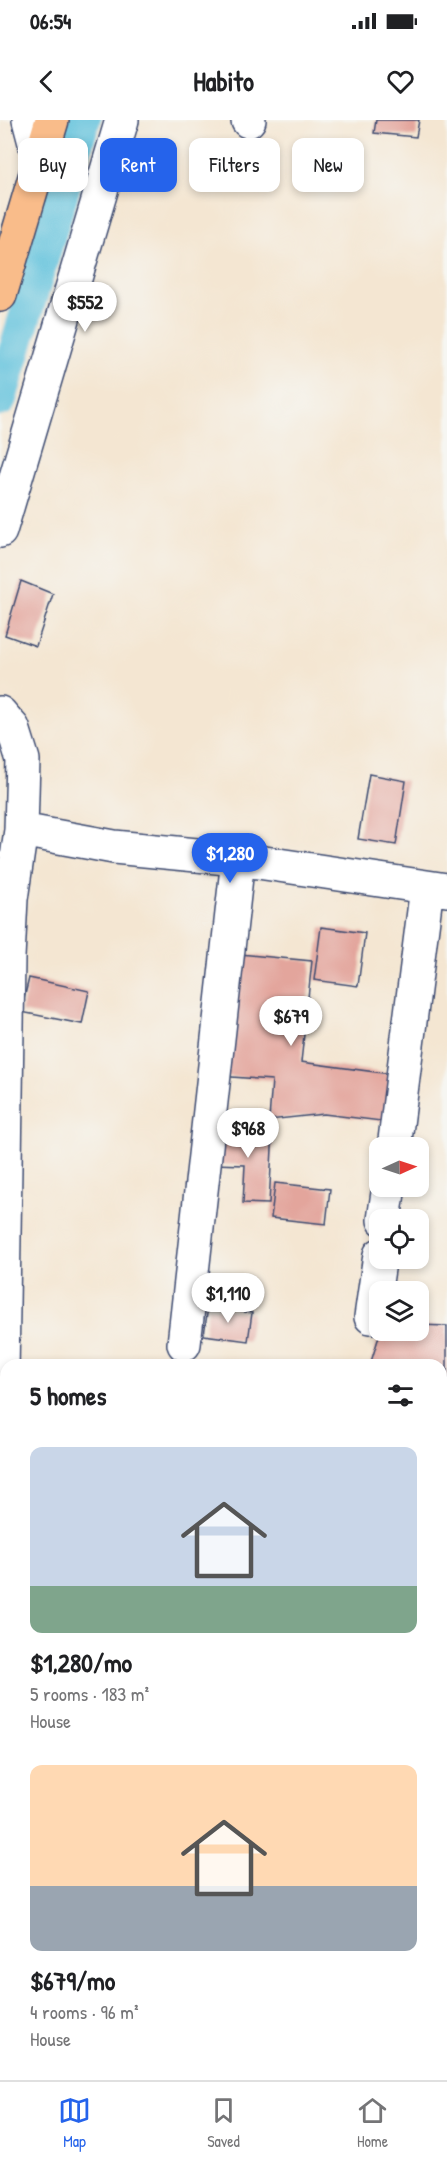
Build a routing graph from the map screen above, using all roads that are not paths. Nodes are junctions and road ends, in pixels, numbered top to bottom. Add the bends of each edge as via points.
1 (29, 120) edge
2 (52, 120) edge
3 (122, 120) edge
4 (34, 138) edge
5 (46, 138) edge
6 (29, 192) edge
7 (0, 295) edge
8 (0, 531) edge
9 (0, 713) edge
10 (21, 830) junction
11 (238, 859) junction
12 (437, 889) edge
13 (396, 1137) edge
14 (184, 1344) dead end
15 (2, 1359) edge

1 - 4 street
2 - 5 main road
3 - 8 street
6 - 7 main road
9 - 10 street via 13,728 23,760
10 - 11 street via 114,846
10 - 15 street via 8,957
11 - 12 street
11 - 14 street
12 - 13 street

